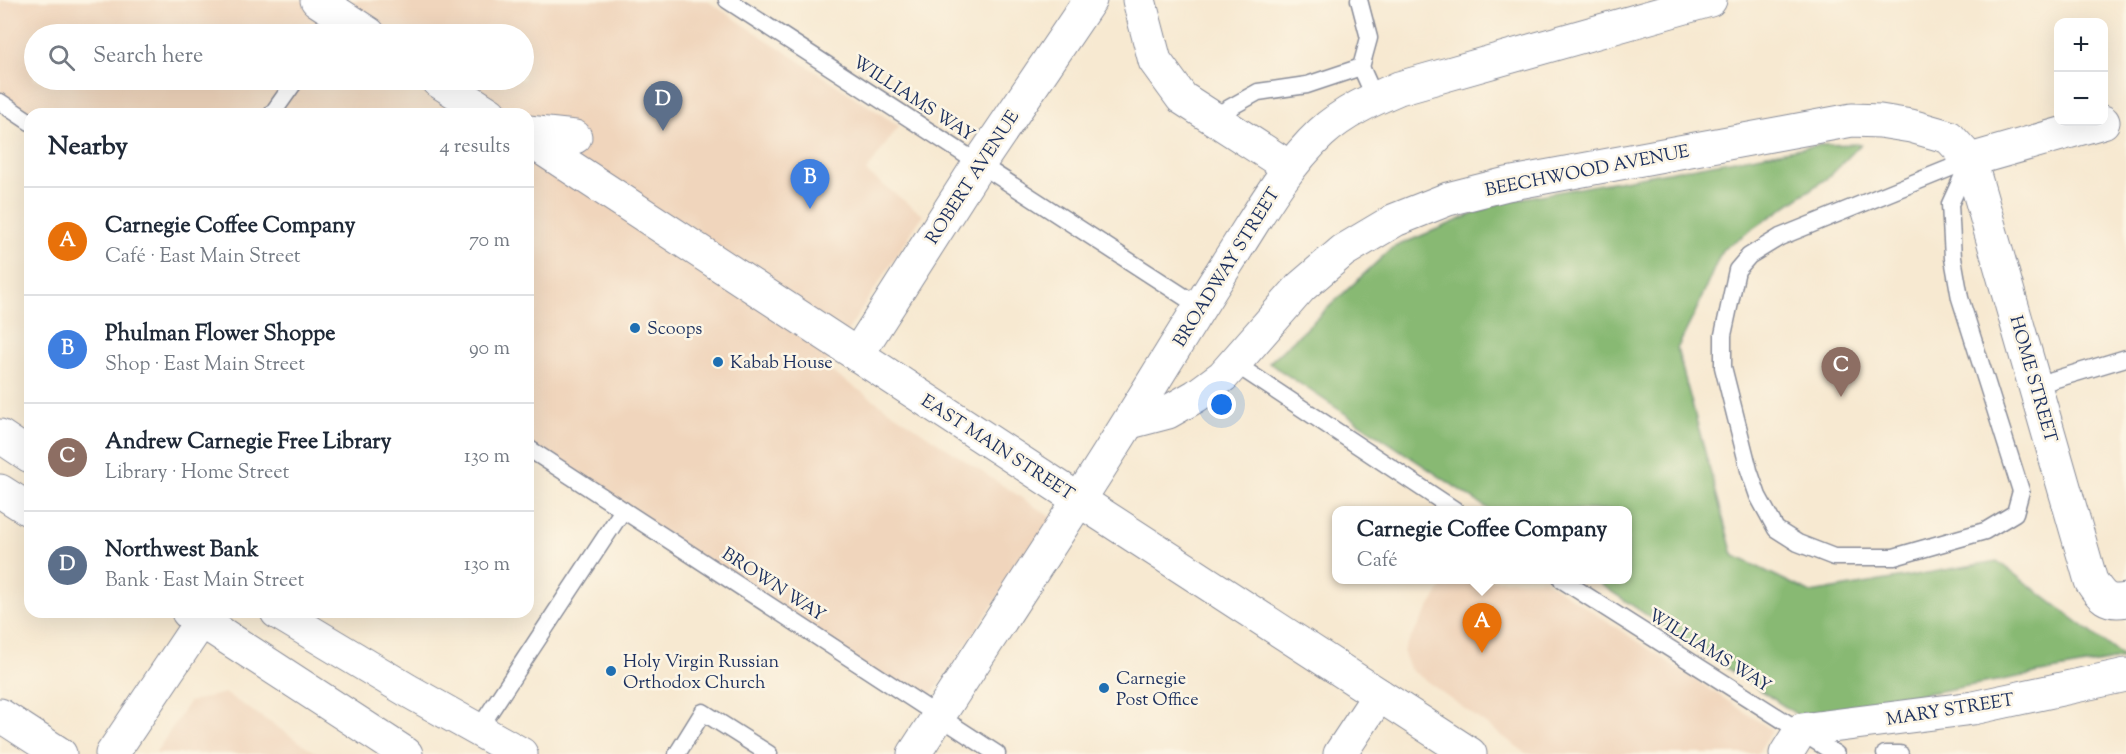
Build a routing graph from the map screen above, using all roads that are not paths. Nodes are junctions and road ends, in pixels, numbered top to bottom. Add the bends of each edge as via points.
1 (727, 0) edge
2 (1090, 0) edge
3 (1139, 0) edge
4 (1359, 0) edge
5 (1710, 0) edge
6 (327, 16) edge
7 (346, 24) edge
8 (1361, 67) junction
9 (289, 90) edge
10 (453, 90) edge
11 (1376, 98) junction
12 (0, 102) edge
13 (277, 108) edge
14 (481, 108) edge
15 (2126, 115) edge
16 (1213, 117) junction
17 (24, 118) edge
18 (2108, 120) edge
19 (2089, 126) edge
20 (534, 133) edge
21 (575, 137) dead end
22 (534, 143) edge
23 (1970, 160) junction
24 (979, 164) junction
25 (1289, 168) junction
26 (1200, 306) junction
27 (857, 355) junction
28 (2126, 358) edge
29 (1234, 363) junction
30 (2036, 385) junction
31 (1130, 422) junction
32 (0, 436) edge
33 (24, 452) edge
34 (534, 452) edge
35 (0, 491) edge
36 (1079, 500) junction
37 (24, 506) edge
38 (1449, 506) edge
39 (623, 510) junction
40 (1569, 584) edge
41 (2114, 598) edge
42 (197, 618) edge
43 (203, 618) edge
44 (287, 618) edge
45 (2126, 675) edge
46 (1379, 695) junction
47 (939, 715) junction
48 (0, 716) edge
49 (478, 730) junction
50 (1793, 742) edge
51 (60, 754) edge
52 (112, 754) edge
53 (406, 754) edge
54 (521, 754) edge
55 (677, 754) edge
56 (769, 754) edge
57 (914, 754) edge
58 (998, 754) edge
59 (1340, 754) edge
60 (1470, 754) edge
61 (1836, 754) edge
62 (1885, 754) edge
63 (1899, 754) edge

1 - 24 lane, WILLIAMS WAY
2 - 24 street, ROBERT AVENUE
3 - 16 street via 1155,61 1182,98
4 - 8 lane via 1368,38
5 - 11 street, BROADWAY STREET via 1399,88
6 - 7 street
8 - 11 lane
8 - 16 lane via 1306,85 1258,92
9 - 13 lane
10 - 14 street
11 - 25 street, BROADWAY STREET via 1322,132
12 - 17 lane
15 - 18 street
16 - 25 street
19 - 23 street
20 - 21 street
22 - 27 street, EAST MAIN STREET
23 - 23 lane via 1780,237 1749,256 1737,270 1723,335 1723,367 1758,496 1776,529 1798,543 1834,557 1894,557 1984,531 2015,513 2020,491 1960,298 1953,258 1950,204
23 - 29 street, BEECHWOOD AVENUE via 1949,137 1911,126 1852,120 1507,184 1448,199 1395,220 1343,251 1300,287
23 - 30 street, HOME STREET
24 - 26 lane, WILLIAMS WAY
24 - 27 street, ROBERT AVENUE
25 - 26 street, BROADWAY STREET
26 - 31 street, BROADWAY STREET
27 - 36 street, EAST MAIN STREET
28 - 30 lane
29 - 31 street, BEECHWOOD AVENUE via 1223,376 1179,406
29 - 38 lane
30 - 41 street, HOME STREET via 2091,581
31 - 36 street, BROADWAY STREET
32 - 33 street
34 - 39 lane, BROWN WAY
35 - 37 street
36 - 46 street, EAST MAIN STREET
36 - 47 street, BROADWAY STREET
39 - 47 lane, BROWN WAY
39 - 49 lane
40 - 50 lane, WILLIAMS WAY
42 - 52 street
43 - 53 street
44 - 49 street
45 - 50 street, MARY STREET
46 - 59 street
46 - 60 street, EAST MAIN STREET
47 - 57 street, BROADWAY STREET
47 - 58 lane, BROWN WAY
48 - 51 street
49 - 54 street
50 - 61 lane, WILLIAMS WAY
55 - 56 lane via 703,712
62 - 63 lane

